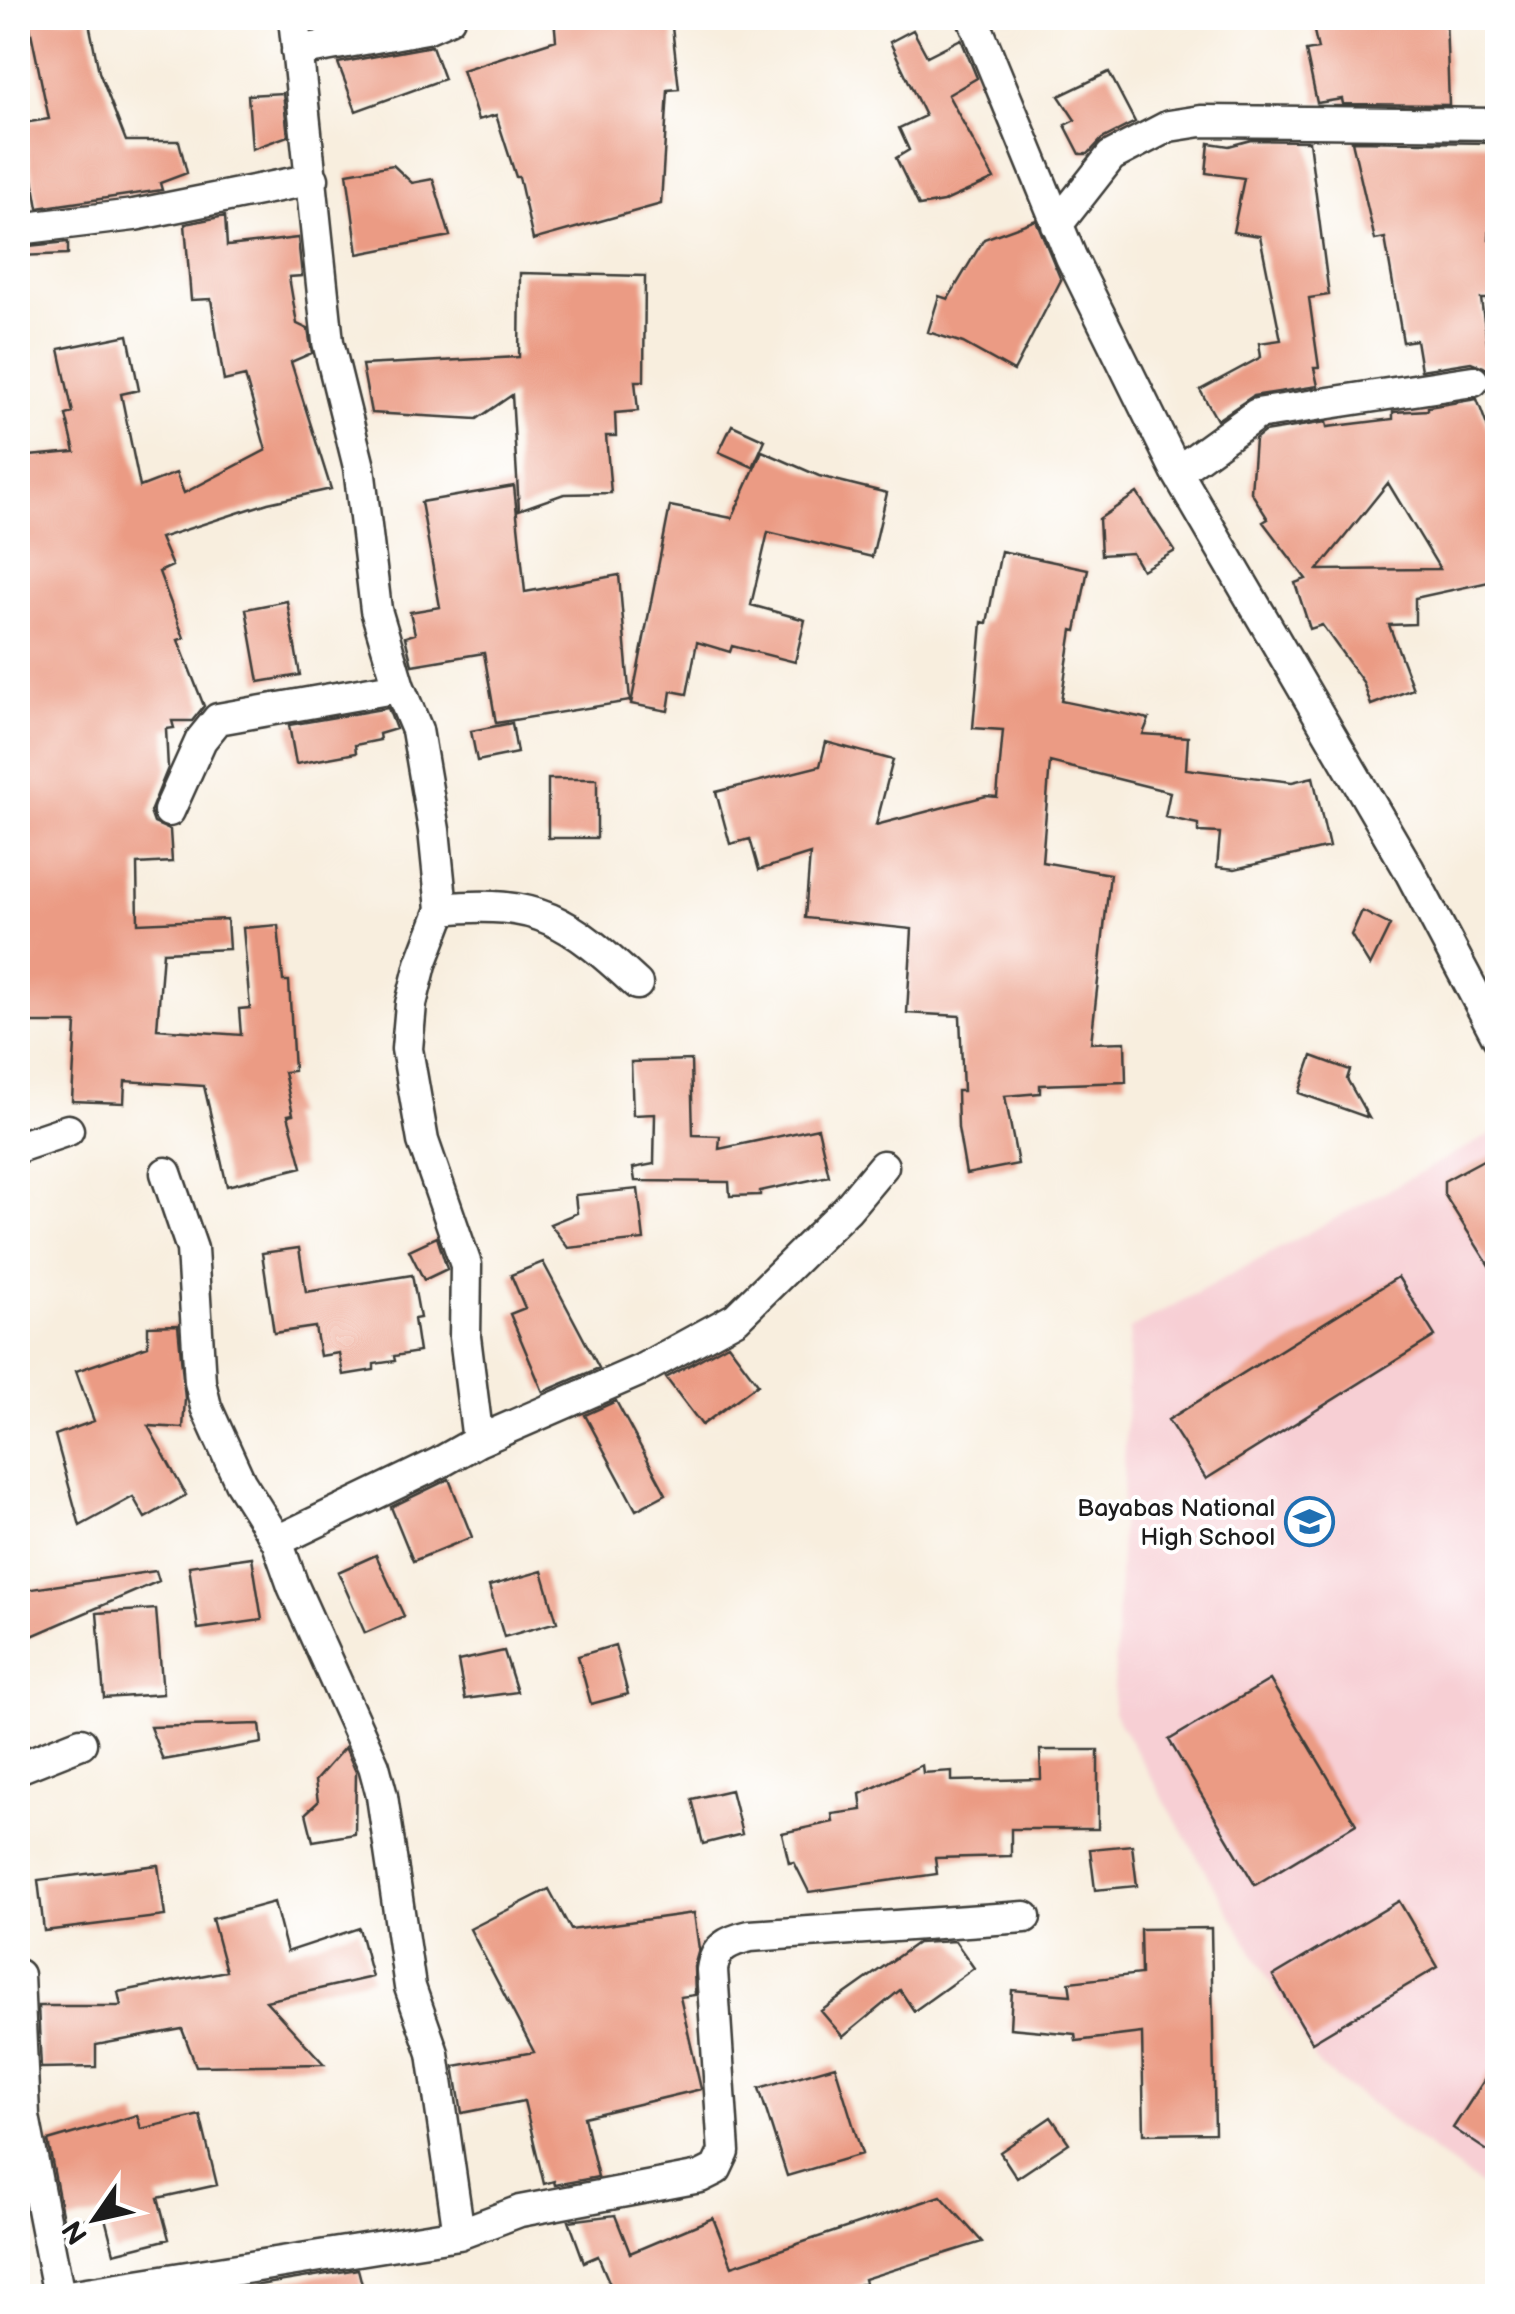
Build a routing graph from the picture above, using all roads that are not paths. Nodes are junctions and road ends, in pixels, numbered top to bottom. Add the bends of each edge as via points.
1 (294, 18) edge
2 (449, 18) edge
3 (973, 18) edge
4 (298, 51) junction
5 (1498, 124) edge
6 (313, 178) junction
7 (1057, 225) junction
8 (18, 229) edge
9 (1473, 380) dead end
10 (1177, 472) junction
11 (398, 687) junction
12 (168, 812) dead end
13 (442, 909) junction
14 (637, 984) dead end
15 (1498, 1038) edge
16 (68, 1130) dead end
17 (18, 1147) edge
18 (883, 1166) dead end
19 (166, 1173) dead end
20 (478, 1441) junction
21 (276, 1541) junction
22 (81, 1742) dead end
23 (18, 1768) edge
24 (1025, 1917) dead end
25 (18, 1974) edge
26 (459, 2234) junction
27 (59, 2296) edge
28 (68, 2296) edge

1 - 4 street
2 - 4 street
3 - 7 street
4 - 6 street
5 - 7 street via 1169,126 1111,156
6 - 8 street
6 - 11 street via 328,342 359,467 376,610
7 - 10 street
9 - 10 street via 1257,414
10 - 15 street via 1408,868
11 - 12 street via 218,719
11 - 13 street via 418,730
13 - 14 street via 503,906 540,914 580,934
13 - 20 street via 421,964 407,1049 423,1140 466,1264 464,1336
16 - 17 street
18 - 20 street via 736,1318 641,1370
19 - 21 street via 192,1249 206,1407
20 - 21 street
21 - 26 street via 382,1796 410,1987 433,2053
22 - 23 street
24 - 26 street via 750,1936 724,1944 712,1970 724,2152 716,2169 520,2211
25 - 27 street via 24,2116
26 - 28 street

